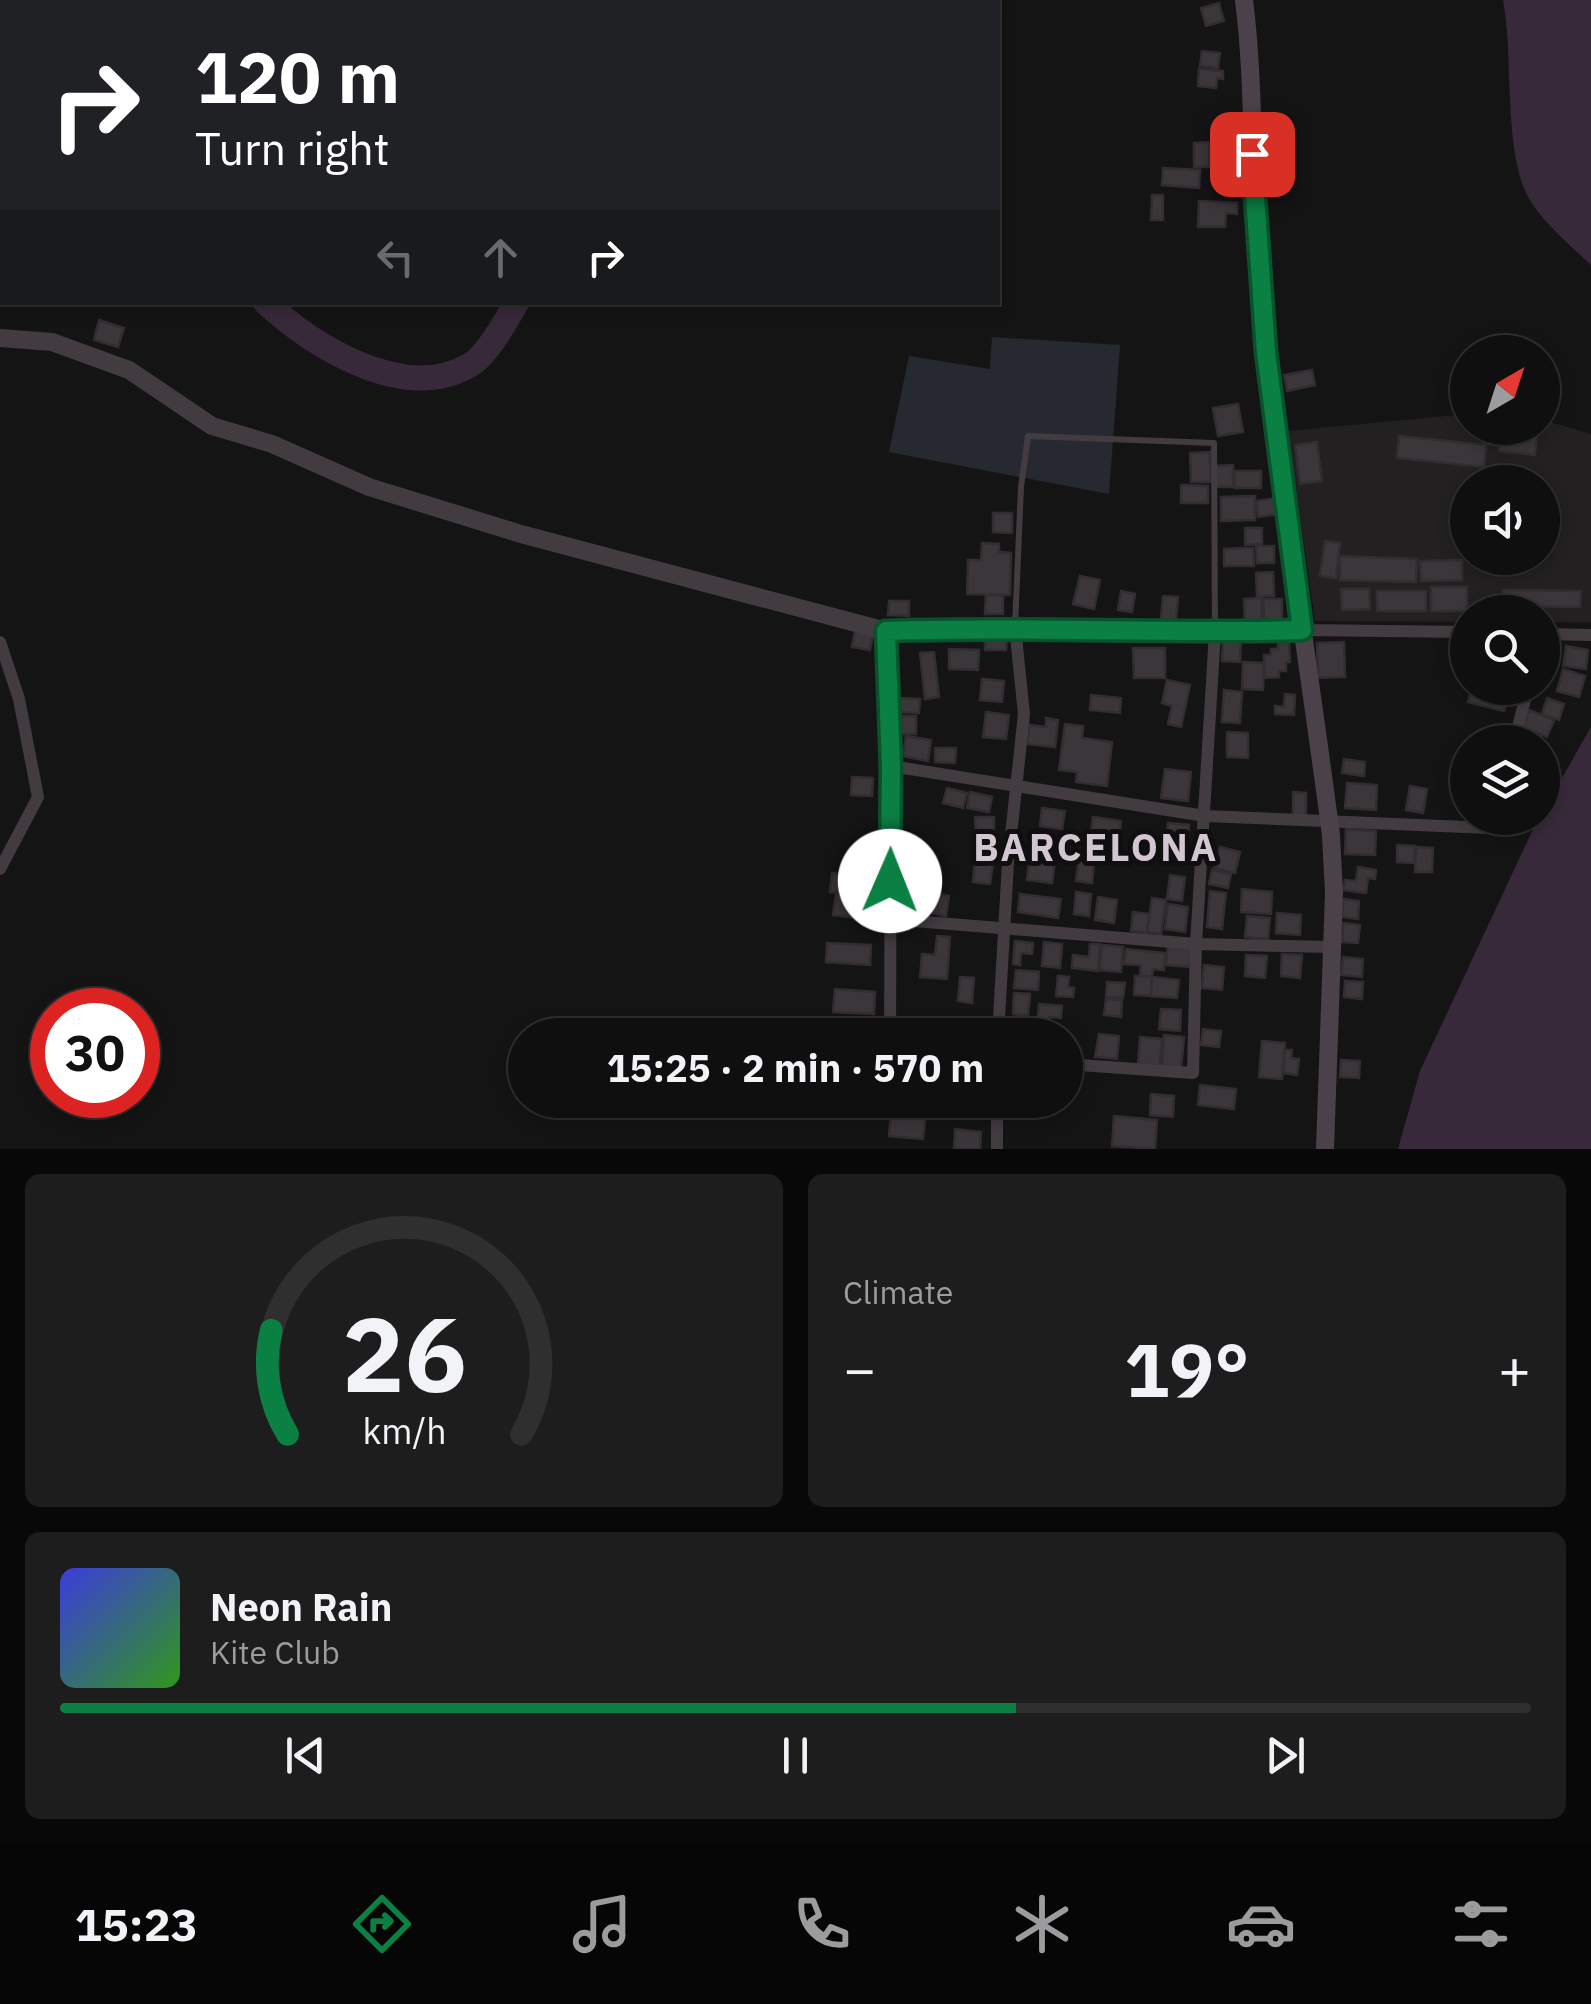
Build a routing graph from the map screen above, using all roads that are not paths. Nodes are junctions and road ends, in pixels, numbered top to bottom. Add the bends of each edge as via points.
1 (1244, 0) edge
2 (0, 338) edge
3 (1015, 627) junction
4 (1302, 630) junction
5 (886, 631) junction
6 (1215, 632) junction
7 (1450, 632) edge
8 (1560, 634) edge
9 (1591, 635) edge
10 (0, 642) edge
11 (891, 766) junction
12 (1017, 788) junction
13 (1205, 816) junction
14 (1329, 821) junction
15 (1450, 826) edge
16 (0, 869) edge
17 (889, 919) junction
18 (1004, 928) junction
19 (1196, 944) junction
20 (1332, 946) junction
21 (890, 1018) edge
22 (999, 1018) edge
23 (1083, 1065) edge
24 (996, 1118) edge
25 (996, 1149) edge
26 (1324, 1149) edge

1 - 4 main road via 1259,281
2 - 5 street via 52,342 129,370 212,426 272,444 368,487
3 - 5 street
3 - 6 street
3 - 6 lane via 1028,436 1214,443
3 - 12 street via 1024,714
4 - 6 street
4 - 7 street
4 - 14 main road
5 - 11 street
6 - 13 street
8 - 9 street
10 - 16 street via 38,797
11 - 12 street
11 - 17 street
12 - 13 street
12 - 18 street
13 - 14 street
13 - 19 street
14 - 15 street
14 - 20 main road
17 - 18 street
17 - 21 street
18 - 19 street
18 - 22 street
19 - 20 street
19 - 23 street via 1193,1074
20 - 26 main road
24 - 25 street

